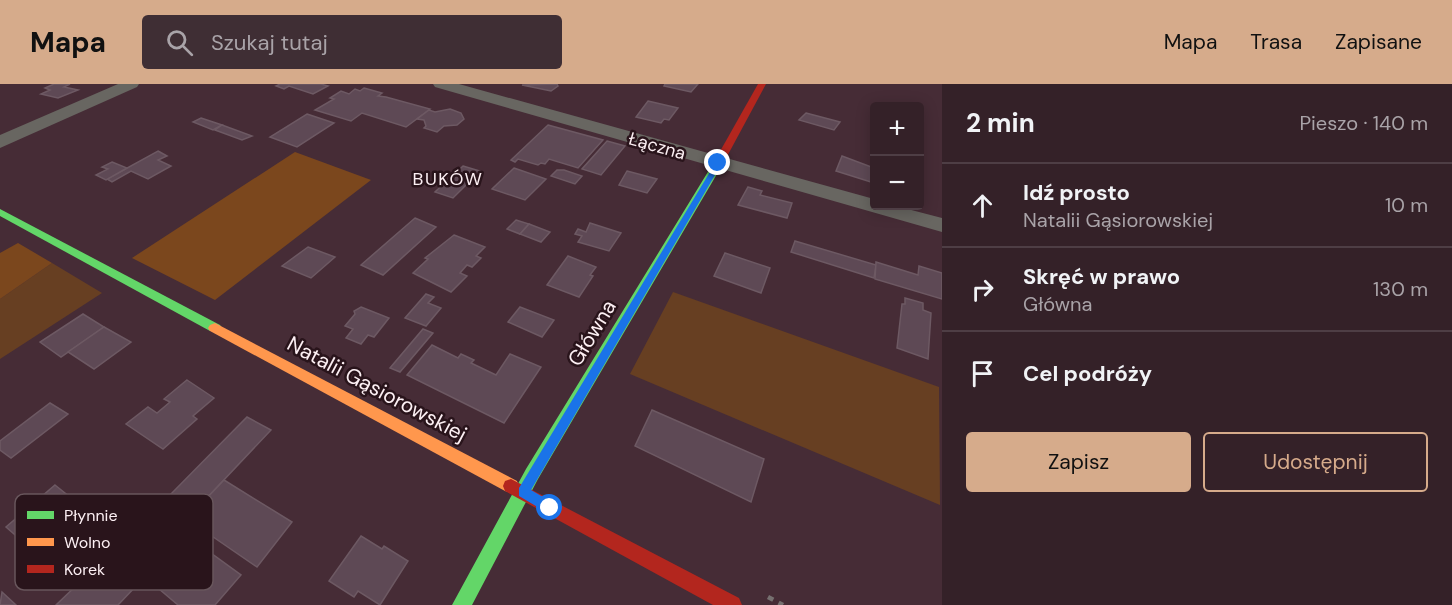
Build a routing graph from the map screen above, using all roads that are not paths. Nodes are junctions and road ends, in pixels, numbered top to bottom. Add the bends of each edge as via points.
1 (131, 84) edge
2 (441, 84) edge
3 (762, 84) edge
4 (0, 142) edge
5 (718, 163) junction
6 (0, 212) edge
7 (942, 225) edge
8 (523, 492) junction
9 (462, 605) edge
10 (732, 605) edge

1 - 4 street
2 - 5 street, Łączna
3 - 5 street, Główna
5 - 7 street, Łączna
5 - 8 street, Główna
6 - 8 street, Natalii Gąsiorowskiej
8 - 9 street, Główna
8 - 10 street, Natalii Gąsiorowskiej

